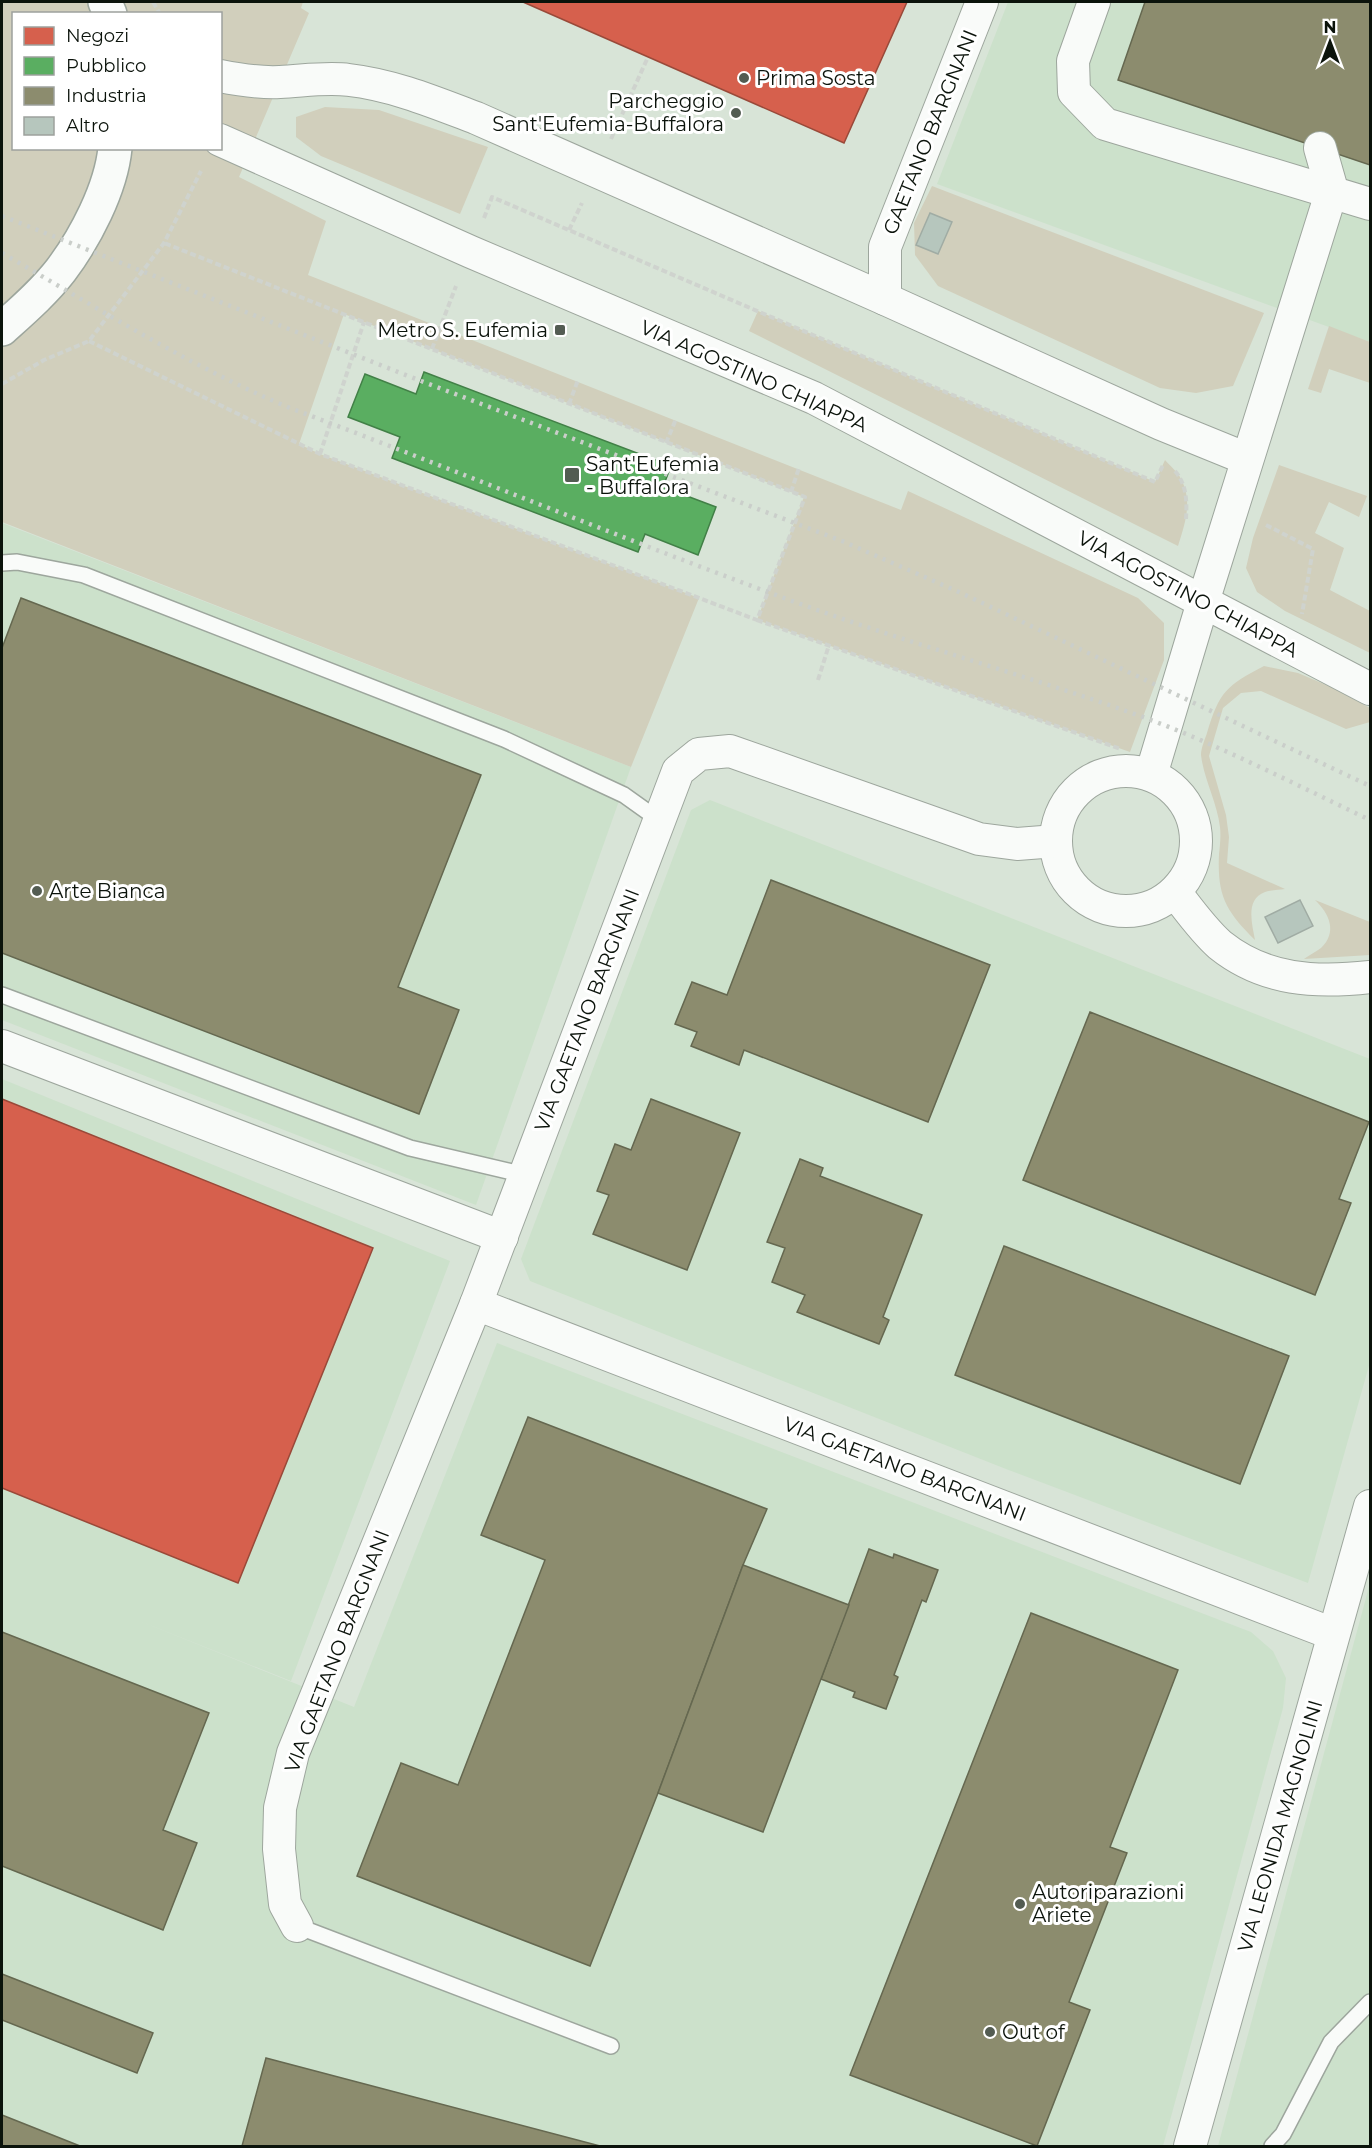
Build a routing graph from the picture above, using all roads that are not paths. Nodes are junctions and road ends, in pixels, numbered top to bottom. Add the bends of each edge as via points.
1 (982, 2) edge
2 (1094, 2) edge
3 (222, 76) edge
4 (222, 141) edge
5 (1320, 148) dead end
6 (118, 151) edge
7 (1332, 190) junction
8 (1371, 204) edge
9 (885, 299) junction
10 (2, 329) edge
11 (1247, 459) junction
12 (2, 563) edge
13 (1203, 602) junction
14 (1371, 689) edge
15 (1151, 775) junction
16 (659, 820) junction
17 (1056, 841) junction
18 (1175, 892) junction
19 (1371, 977) edge
20 (2, 995) edge
21 (2, 1046) edge
22 (525, 1175) junction
23 (502, 1237) junction
24 (476, 1304) junction
25 (1371, 1506) edge
26 (1333, 1635) junction
27 (297, 1926) joint
28 (1371, 2002) edge
29 (611, 2046) dead end
30 (1190, 2146) edge
31 (1272, 2146) edge

1 - 9 street, GAETANO BARGNANI via 885,247
2 - 7 street via 1073,61 1074,93 1105,124
3 - 9 street via 278,82 347,80 387,86 476,118
4 - 13 street, VIA AGOSTINO CHIAPPA via 814,398
5 - 7 street
6 - 10 main road via 84,235 60,271
7 - 8 street
7 - 11 street
9 - 11 street
11 - 13 street
12 - 16 lane via 84,574 151,600 504,739 624,795
13 - 14 street, VIA AGOSTINO CHIAPPA
13 - 15 street
15 - 17 street via 1129,770 1107,773 1086,783 1070,799 1059,819
15 - 18 street via 1172,787 1187,805 1196,827 1197,850 1189,873
16 - 17 street, VIA GAETANO BARGNANI via 678,771 699,754 730,751 979,839 1017,844
16 - 22 street, VIA GAETANO BARGNANI
17 - 18 street via 1060,864 1070,883 1087,899 1108,908 1132,911 1155,905
18 - 19 street via 1219,944 1240,959 1270,972 1314,980
20 - 22 lane via 410,1148
21 - 23 street
22 - 23 street, VIA GAETANO BARGNANI
23 - 24 street, VIA GAETANO BARGNANI
24 - 26 street, VIA GAETANO BARGNANI
24 - 27 street, VIA GAETANO BARGNANI via 293,1753 280,1808 279,1849 285,1904
25 - 26 street, VIA LEONIDA MAGNOLINI
26 - 30 street, VIA LEONIDA MAGNOLINI
27 - 29 lane, VIA GAETANO BARGNANI
28 - 31 lane via 1331,2042 1283,2133

